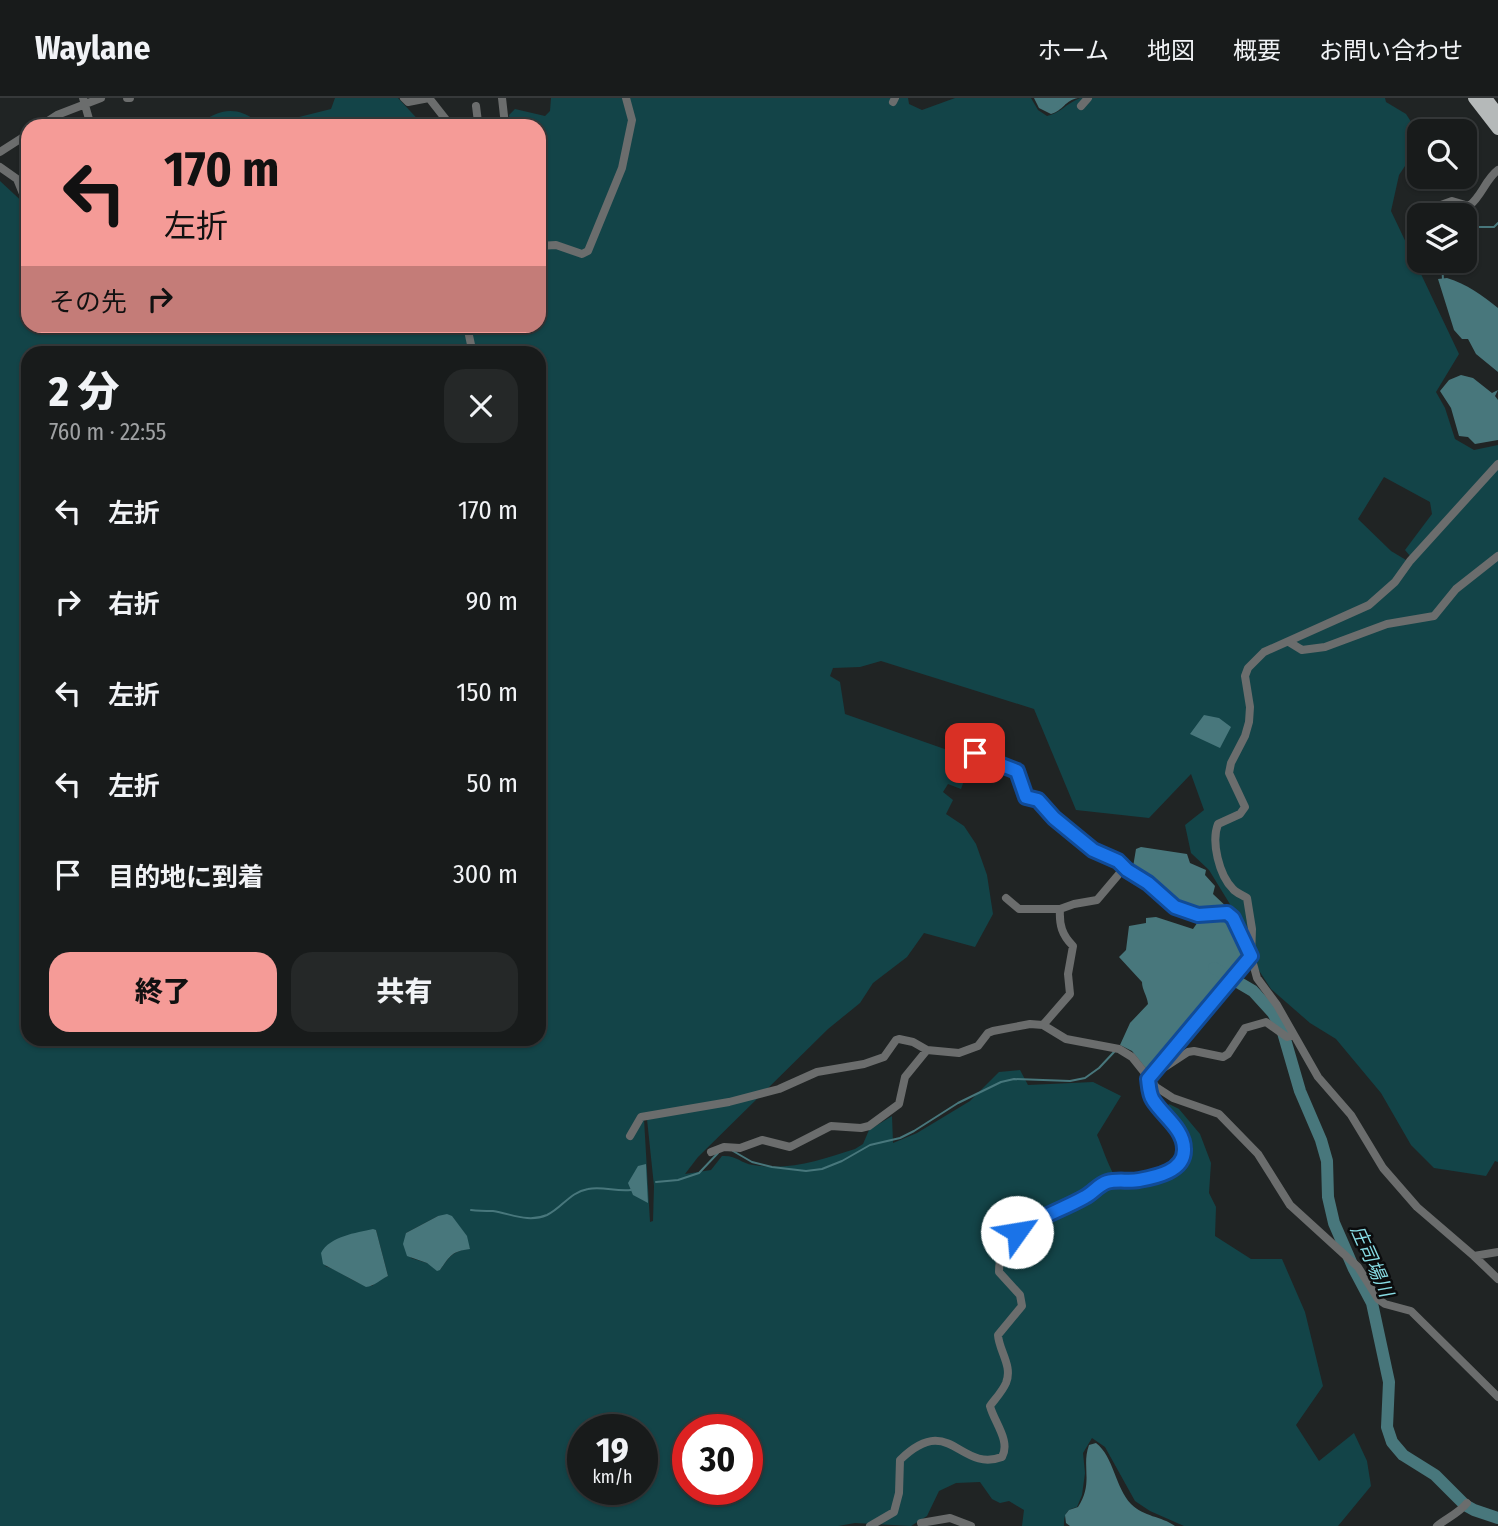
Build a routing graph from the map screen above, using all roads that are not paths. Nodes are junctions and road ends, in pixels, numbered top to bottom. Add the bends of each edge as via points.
1 (101, 98) edge
2 (404, 98) edge
3 (502, 98) edge
4 (626, 98) edge
5 (1088, 98) edge
6 (1474, 98) edge
7 (1486, 98) edge
8 (83, 102) edge
9 (476, 106) dead end
10 (1082, 106) dead end
11 (51, 119) edge
12 (89, 119) edge
13 (446, 119) edge
14 (478, 119) edge
15 (504, 119) edge
16 (1497, 121) edge
17 (21, 138) edge
18 (0, 152) edge
19 (0, 167) edge
20 (1498, 170) edge
21 (21, 189) edge
22 (1472, 203) edge
23 (546, 246) edge
24 (1498, 464) edge
25 (1498, 556) edge
26 (1289, 642) junction
27 (975, 753) dead end
28 (1127, 870) junction
29 (1006, 898) dead end
30 (1060, 909) junction
31 (1251, 956) junction
32 (1043, 1025) junction
33 (1293, 1035) junction
34 (927, 1050) junction
35 (1148, 1079) junction
36 (630, 1136) dead end
37 (711, 1152) dead end
38 (1498, 1252) edge
39 (1474, 1256) junction
40 (1498, 1279) edge
41 (1498, 1397) edge
42 (1467, 1503) dead end
43 (921, 1523) dead end
44 (870, 1526) edge
45 (971, 1526) edge
46 (1437, 1526) edge

1 - 8 street
2 - 13 street via 408,102 429,98
3 - 15 street
4 - 23 street via 632,120 622,169 588,251 582,254
5 - 10 street
6 - 16 main road
7 - 16 main road
8 - 11 street
8 - 12 street
9 - 14 street
17 - 18 street
19 - 21 street via 17,179
20 - 22 street
24 - 26 street via 1369,606
25 - 26 street via 1456,589 1434,616 1387,624 1325,647 1302,650
26 - 31 street via 1264,652 1248,668 1249,722 1229,773 1245,807 1217,824 1214,834 1219,864 1233,889 1247,898
27 - 28 street via 972,760 1017,771 1026,797 1038,800 1093,850
28 - 30 street via 1097,900
28 - 31 street via 1175,907 1198,915 1227,913
29 - 30 street via 1019,909
30 - 32 street via 1063,936 1073,946 1070,994
31 - 33 street via 1256,978
31 - 35 street
32 - 34 street via 993,1031 966,1052
32 - 35 street via 1066,1039 1117,1048 1132,1057
33 - 35 street via 1287,1037 1266,1022 1245,1028 1223,1057 1188,1052
33 - 39 street via 1393,1180 1428,1219
34 - 36 street via 899,1039 884,1057 864,1064 817,1072 779,1089 729,1102 641,1117
34 - 37 street via 905,1077 899,1104 869,1126 831,1126 790,1147 762,1140
35 - 41 street via 1173,1098 1219,1114 1258,1154 1290,1205 1359,1267 1378,1299 1411,1311
35 - 44 street via 1151,1098 1184,1143 1180,1164 1138,1181 1108,1181 1086,1197 1030,1223 1003,1250 999,1272 1020,1295 1022,1306 998,1335 1008,1377 990,1406 1004,1439 1002,1457 987,1461 945,1442 924,1441 900,1460 894,1512
38 - 39 street
39 - 40 street
42 - 46 street
43 - 45 street via 950,1518

